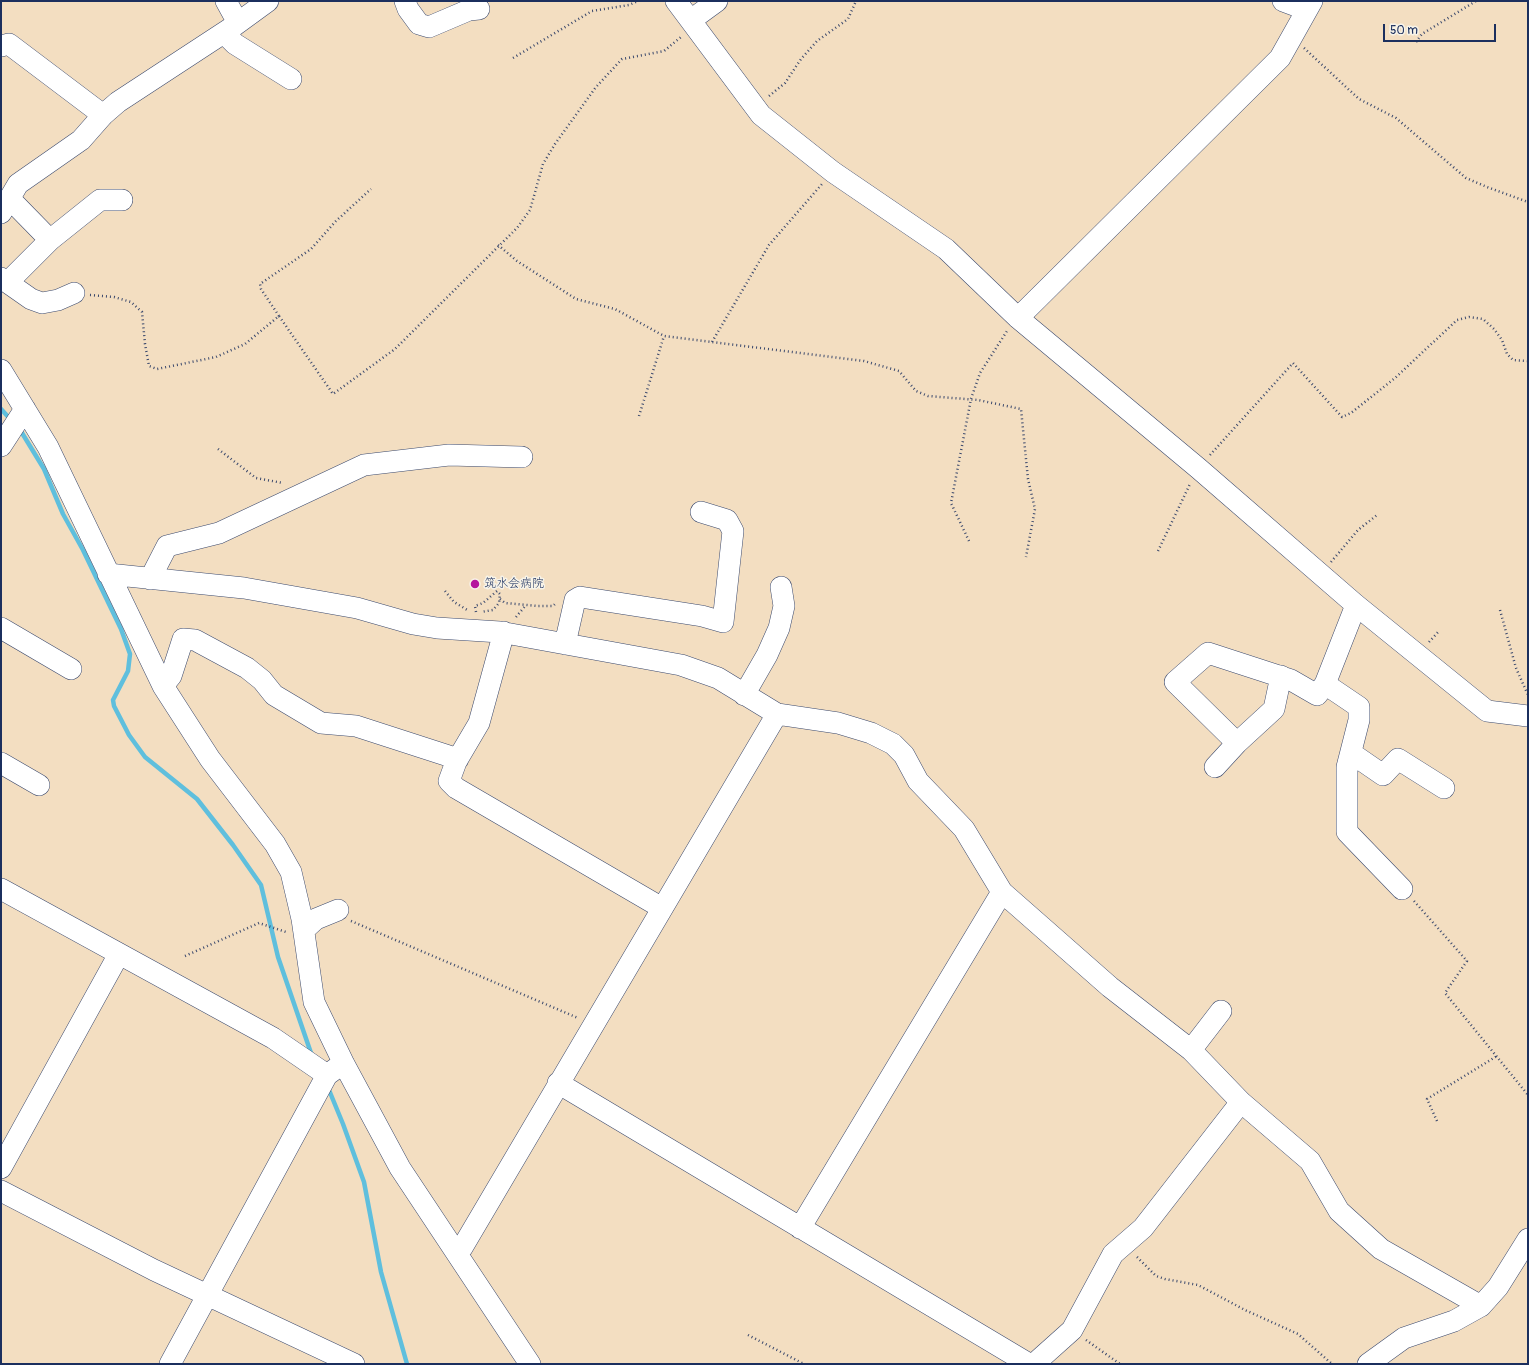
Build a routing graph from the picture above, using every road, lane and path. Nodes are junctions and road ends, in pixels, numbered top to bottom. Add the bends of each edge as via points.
1 (226, 1) edge
2 (268, 1) edge
3 (405, 1) edge
4 (638, 1) edge
5 (676, 1) edge
6 (717, 1) edge
7 (856, 1) edge
8 (1283, 1) edge
9 (1476, 1) edge
10 (1310, 5) edge
11 (479, 9) dead end
12 (693, 22) junction
13 (231, 28) junction
14 (1291, 39) junction
15 (1416, 42) dead end
16 (1, 46) edge
17 (513, 58) dead end
18 (291, 79) dead end
19 (754, 104) junction
20 (103, 115) junction
21 (833, 172) junction
22 (371, 189) dead end
23 (122, 200) dead end
24 (1528, 202) edge
25 (4, 205) edge
26 (50, 240) junction
27 (498, 245) junction
28 (4, 280) edge
29 (74, 293) joint
30 (279, 316) junction
31 (1018, 318) junction
32 (664, 336) junction
33 (712, 342) junction
34 (1528, 361) edge
35 (1, 370) edge
36 (971, 399) junction
37 (639, 416) dead end
38 (15, 424) edge
39 (218, 450) dead end
40 (522, 457) dead end
41 (1198, 468) junction
42 (306, 493) junction
43 (701, 512) dead end
44 (1377, 515) dead end
45 (969, 541) dead end
46 (1158, 551) dead end
47 (1026, 557) dead end
48 (108, 574) junction
49 (1320, 575) junction
50 (150, 579) junction
51 (781, 587) dead end
52 (445, 592) dead end
53 (500, 599) junction
54 (558, 602) dead end
55 (1356, 606) junction
56 (1500, 610) dead end
57 (476, 612) junction
58 (1, 628) edge
59 (504, 632) junction
60 (565, 644) junction
61 (71, 669) dead end
62 (1281, 676) junction
63 (1325, 684) junction
64 (163, 686) junction
65 (744, 695) junction
66 (1528, 695) edge
67 (777, 714) junction
68 (1528, 716) edge
69 (1237, 743) junction
70 (1351, 753) junction
71 (458, 759) junction
72 (1, 763) edge
73 (1215, 767) dead end
74 (39, 785) dead end
75 (1444, 788) dead end
76 (1, 889) edge
77 (1402, 889) joint
78 (1002, 892) junction
79 (662, 908) junction
80 (334, 912) joint
81 (304, 933) junction
82 (119, 954) junction
83 (185, 956) dead end
84 (1221, 1011) dead end
85 (593, 1025) junction
86 (1191, 1050) junction
87 (1497, 1056) junction
88 (344, 1064) junction
89 (327, 1075) junction
90 (558, 1083) junction
91 (1528, 1094) edge
92 (1241, 1102) junction
93 (1437, 1121) dead end
94 (1, 1168) edge
95 (1, 1191) edge
96 (800, 1228) junction
97 (1528, 1238) edge
98 (1124, 1244) junction
99 (462, 1248) dead end
100 (208, 1295) junction
101 (1481, 1306) junction
102 (1072, 1330) junction
103 (748, 1335) dead end
104 (170, 1364) edge
105 (354, 1364) edge
106 (530, 1364) edge
107 (804, 1364) edge
108 (1030, 1364) edge
109 (1034, 1364) edge
110 (1120, 1364) edge
111 (1332, 1364) edge
112 (1368, 1364) edge

1 - 13 street
2 - 13 street
3 - 11 street via 419,24 429,27 469,10
4 - 17 path via 592,11
5 - 12 street
6 - 12 street
7 - 19 path via 848,19 817,41 785,83 774,93
8 - 10 street
9 - 15 path via 1422,34
10 - 14 street
12 - 19 street
12 - 27 path via 664,51 622,59 596,87 543,164 530,210 517,228
13 - 18 street via 235,44
13 - 20 street via 118,102
14 - 24 path via 1359,99 1396,118 1466,178
14 - 31 street via 1280,58
16 - 20 street via 9,44
19 - 21 street via 761,115
20 - 25 street via 81,140 18,184
21 - 31 street via 946,249
21 - 33 path via 769,245
22 - 30 path via 336,221 311,249 260,284
23 - 26 street via 100,200
25 - 26 street
26 - 28 street
27 - 30 path via 395,349 333,394
27 - 32 path via 517,261 576,299 615,309
28 - 29 street via 31,299 42,303
29 - 30 path via 114,297 131,302 137,307 142,312 149,366 157,369 216,357 245,344
31 - 36 path via 980,373
31 - 41 street
32 - 33 path
32 - 37 path
33 - 36 path via 864,361 899,372 916,391 928,396
34 - 41 path via 1513,360 1494,329 1483,319 1469,317 1457,320 1395,378 1351,413 1342,417 1293,363
35 - 38 street
36 - 45 path via 951,504
36 - 47 path via 1021,409 1028,479 1035,509
38 - 48 street via 48,447
39 - 42 path via 256,478 294,485
40 - 42 street via 449,455 364,465
41 - 46 path
41 - 49 street
42 - 50 street via 219,533 167,546
43 - 60 street via 727,520 733,531 723,622 702,616 580,597 575,600
44 - 49 path via 1358,530
48 - 50 street
48 - 64 street
49 - 55 street
50 - 59 street via 244,588 357,608 412,624 437,628
51 - 65 street via 784,606 779,628 767,656
52 - 57 path via 466,610
53 - 54 path via 505,602 538,606 553,606
53 - 57 path via 493,610
53 - 57 path via 497,591 493,593 483,603 475,606
55 - 63 street
55 - 68 street via 1487,711
56 - 66 path via 1516,668
58 - 61 street
59 - 60 street
59 - 71 street via 479,723
60 - 65 street via 681,665 718,678
62 - 63 street via 1317,695
62 - 69 street via 1274,709
62 - 69 street via 1208,653 1175,682
63 - 70 street via 1359,707 1359,720
64 - 71 street via 172,676 183,638 195,640 247,668 262,680 274,695 321,723 356,726
64 - 81 street via 210,759 275,844 288,866 293,878
65 - 67 street
67 - 78 street via 838,723 871,733 893,744 904,755 918,781 964,829
67 - 79 street
69 - 73 street
70 - 75 street via 1383,776 1398,758
70 - 77 street via 1347,767 1347,832
71 - 79 street via 449,781 456,788
72 - 74 street
76 - 82 street
77 - 87 path via 1467,961 1445,993
78 - 86 street via 1110,986
78 - 96 street
79 - 85 street
80 - 81 street via 316,919
80 - 85 path
81 - 83 path via 292,934 258,923
81 - 88 street via 314,1002
82 - 89 street via 273,1038
82 - 94 street
84 - 86 street
85 - 90 street
86 - 92 street
87 - 91 path
87 - 93 path via 1427,1099
88 - 89 street
88 - 106 street via 400,1168
89 - 100 street
90 - 96 street
90 - 99 street
92 - 98 street via 1143,1228
92 - 101 street via 1310,1161 1339,1211 1381,1249
95 - 100 street
96 - 108 street
97 - 101 street via 1498,1287
98 - 102 street via 1113,1254
98 - 111 path via 1156,1276 1165,1280 1198,1285 1245,1310 1280,1324 1298,1334
100 - 104 street
100 - 105 street
101 - 112 street via 1454,1321 1404,1338
102 - 109 street
102 - 110 path
103 - 107 path

